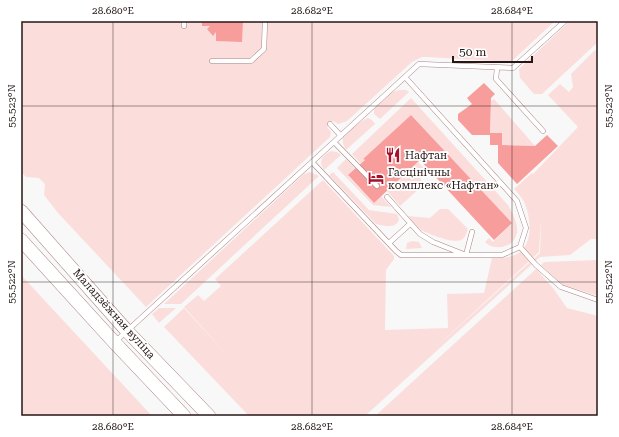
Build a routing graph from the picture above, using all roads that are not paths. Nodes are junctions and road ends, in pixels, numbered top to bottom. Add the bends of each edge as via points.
1 (265, 21) edge
2 (565, 21) edge
3 (212, 61) dead end
4 (496, 68) junction
5 (405, 77) junction
6 (330, 124) dead end
7 (543, 131) dead end
8 (341, 136) junction
9 (334, 142) junction
10 (312, 162) junction
11 (377, 186) dead end
12 (386, 196) dead end
13 (21, 211) edge
14 (410, 224) junction
15 (472, 232) dead end
16 (21, 240) edge
17 (389, 243) junction
18 (520, 247) junction
19 (466, 255) junction
20 (598, 300) edge
21 (127, 331) junction
22 (114, 342) junction
23 (184, 416) edge
24 (209, 416) edge

1 - 3 lane via 264,49 251,61
2 - 4 lane via 513,68
4 - 5 lane via 419,64
4 - 7 lane via 496,79
5 - 8 lane
5 - 18 lane via 517,201 526,228
6 - 8 lane
8 - 9 lane
9 - 10 lane
9 - 11 lane
10 - 17 lane
10 - 21 lane
12 - 14 lane
13 - 21 main road, Маладзёжная вуліца
14 - 17 lane
14 - 19 lane via 433,242
15 - 19 lane
16 - 22 main road, Маладзёжная вуліца
17 - 19 lane via 401,255
18 - 19 lane via 502,255
18 - 20 lane via 561,287
21 - 22 lane
21 - 24 main road, Маладзёжная вуліца
22 - 23 main road, Маладзёжная вуліца

